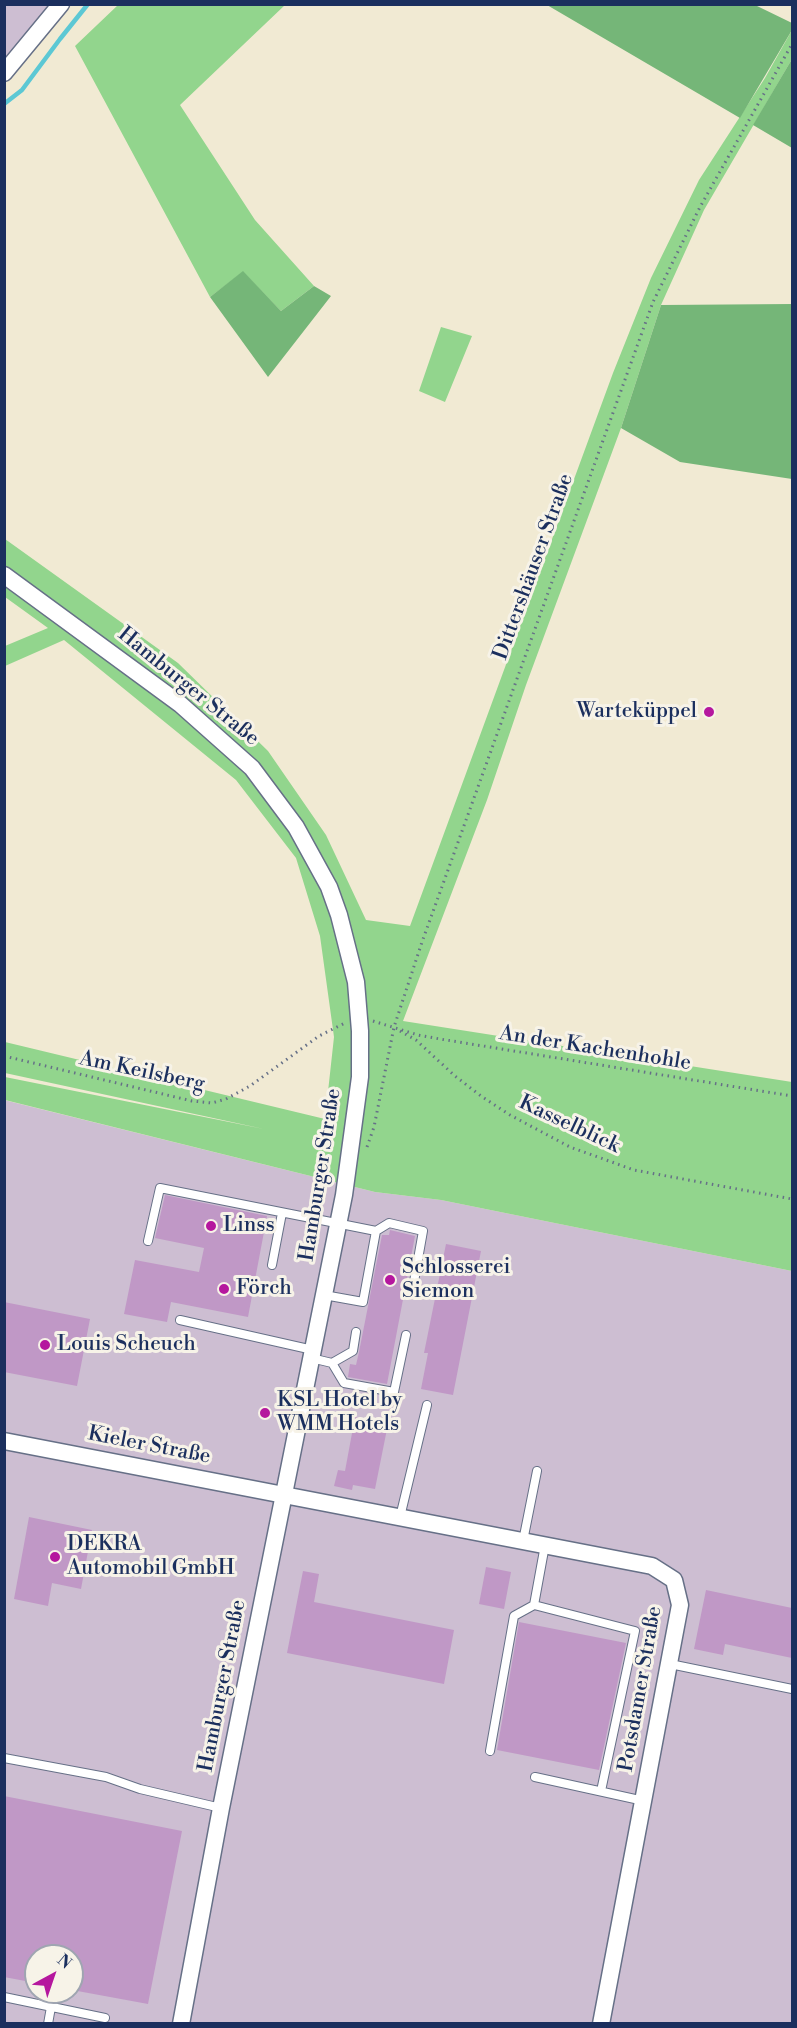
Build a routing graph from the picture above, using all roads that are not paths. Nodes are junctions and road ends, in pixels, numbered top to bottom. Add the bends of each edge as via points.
1 (62, 4) edge
2 (4, 73) edge
3 (4, 575) edge
4 (282, 1213) junction
5 (338, 1223) junction
6 (376, 1231) junction
7 (147, 1241) dead end
8 (272, 1265) dead end
9 (412, 1293) dead end
10 (324, 1295) junction
11 (180, 1320) dead end
12 (356, 1332) dead end
13 (406, 1335) dead end
14 (312, 1354) junction
15 (332, 1363) junction
16 (427, 1405) dead end
17 (4, 1441) edge
18 (537, 1471) dead end
19 (284, 1495) junction
20 (400, 1518) junction
21 (523, 1541) junction
22 (545, 1545) junction
23 (534, 1605) junction
24 (670, 1664) junction
25 (792, 1689) edge
26 (490, 1751) dead end
27 (4, 1758) edge
28 (535, 1777) dead end
29 (601, 1791) junction
30 (644, 1801) junction
31 (221, 1808) junction
32 (4, 1997) edge
33 (51, 2007) junction
34 (105, 2018) dead end
35 (48, 2024) edge
36 (181, 2024) edge
37 (601, 2024) edge

1 - 2 street
3 - 5 street, Hamburger Straße via 180,704 245,761 296,827 329,887 356,982 359,1020 360,1077
4 - 5 lane
4 - 7 lane via 160,1188
4 - 8 lane
5 - 6 lane
5 - 10 street, Hamburger Straße
6 - 9 lane via 389,1223 423,1231
6 - 10 lane via 363,1302
10 - 14 street, Hamburger Straße
11 - 14 lane
12 - 15 lane via 353,1351
13 - 15 lane via 394,1392 344,1383
14 - 15 lane
14 - 19 street, Hamburger Straße
16 - 20 lane
17 - 19 street, Kieler Straße
18 - 21 lane
19 - 20 street, Potsdamer Straße
19 - 31 street, Hamburger Straße
20 - 21 street, Potsdamer Straße
21 - 22 street, Potsdamer Straße
22 - 23 lane
22 - 24 street, Potsdamer Straße via 652,1566 674,1580 680,1605
23 - 26 lane via 514,1616
23 - 29 lane via 635,1631
24 - 25 lane
24 - 30 street, Potsdamer Straße
27 - 31 lane via 106,1776 140,1789
28 - 29 lane
29 - 30 lane
30 - 37 street, Potsdamer Straße
31 - 36 street, Hamburger Straße
32 - 33 lane
33 - 34 lane
33 - 35 lane

